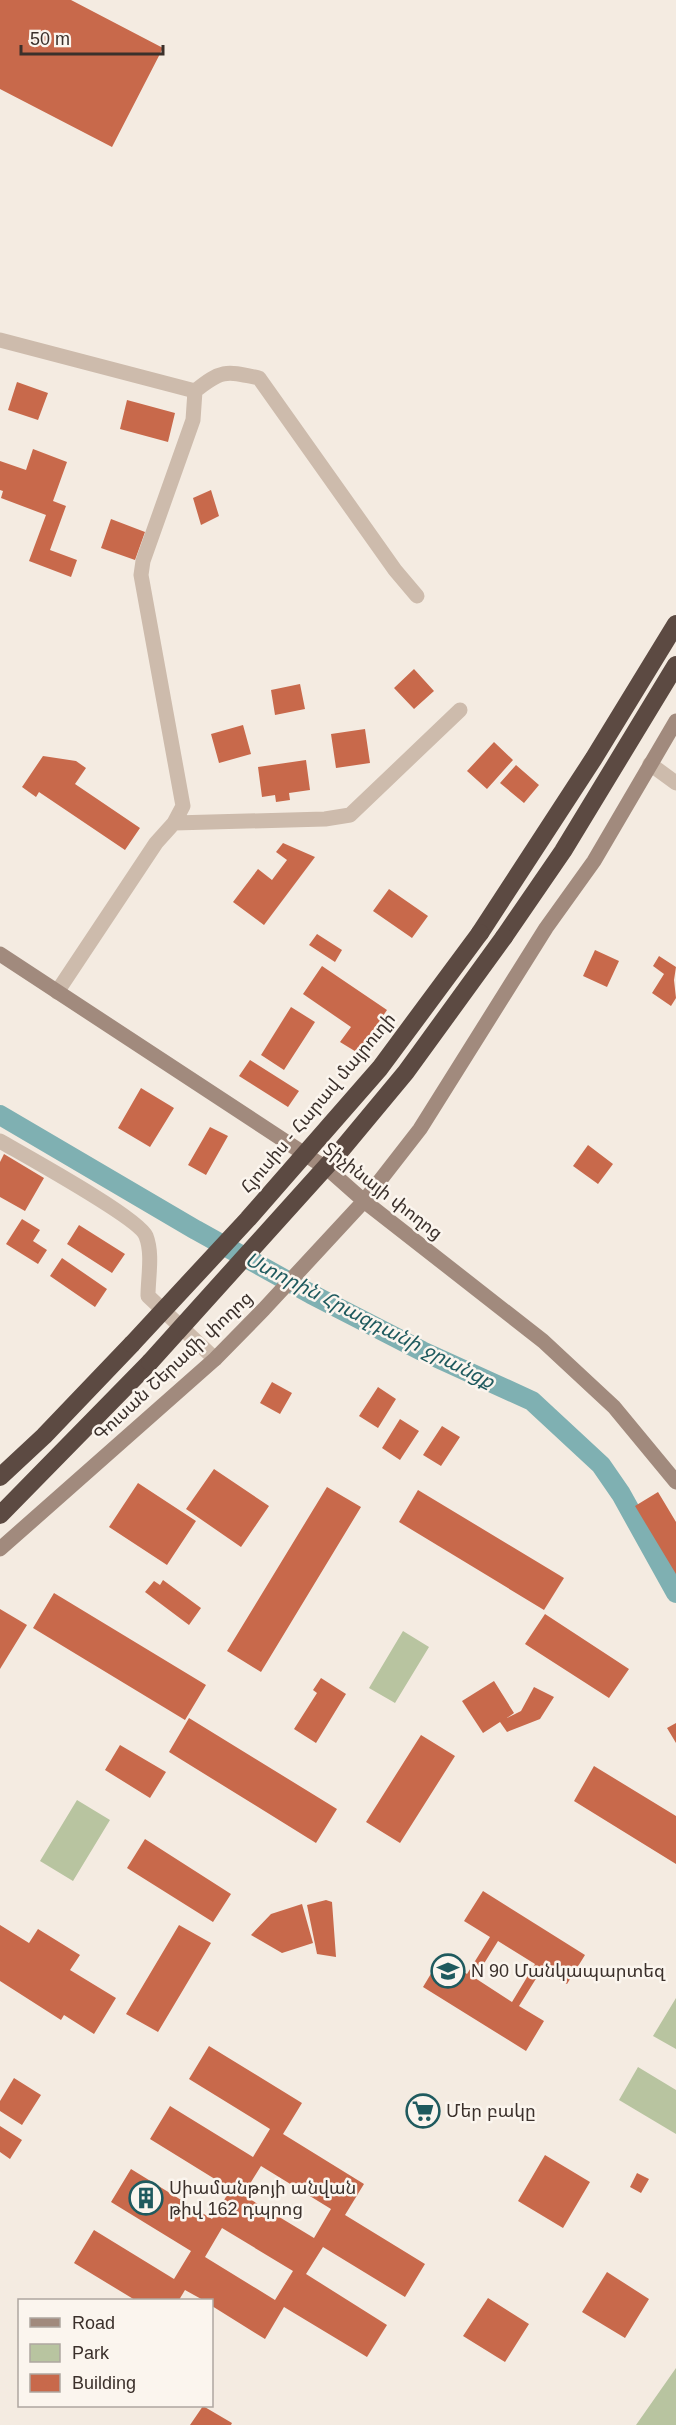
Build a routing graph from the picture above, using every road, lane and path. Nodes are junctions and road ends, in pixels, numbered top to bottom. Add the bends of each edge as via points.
1 (0, 340) edge
2 (195, 392) junction
3 (417, 596) dead end
4 (676, 624) edge
5 (676, 665) edge
6 (460, 710) dead end
7 (676, 721) edge
8 (650, 764) junction
9 (676, 783) edge
10 (174, 823) junction
11 (0, 954) edge
12 (57, 992) junction
13 (0, 1141) edge
14 (364, 1201) junction
15 (214, 1359) junction
16 (0, 1477) edge
17 (676, 1482) edge
18 (0, 1515) edge
19 (0, 1549) edge

1 - 2 street
2 - 3 street via 213,377 230,372 259,378
2 - 10 street via 193,420 141,575 183,806
4 - 16 highway, Հյուսիս - Հարավ մայրուղի, bridge via 480,933 380,1068 132,1344
5 - 18 highway, bridge via 563,851 432,1038 356,1132 150,1362
6 - 10 street via 350,814 325,819
7 - 8 street, Գուսան Շերամի փողոց
8 - 9 street
8 - 14 street, Գուսան Շերամի փողոց via 594,861 546,928 420,1129
10 - 12 street via 156,843
11 - 12 street, Տիչինայի փողոց
12 - 14 street, Տիչինայի փողոց via 329,1170
13 - 15 street via 124,1215 146,1234 148,1296
14 - 15 street, Գուսան Շերամի փողոց
14 - 17 street, Տիչինայի փողոց via 543,1341 614,1407
15 - 19 street, Գուսան Շերամի փողոց

